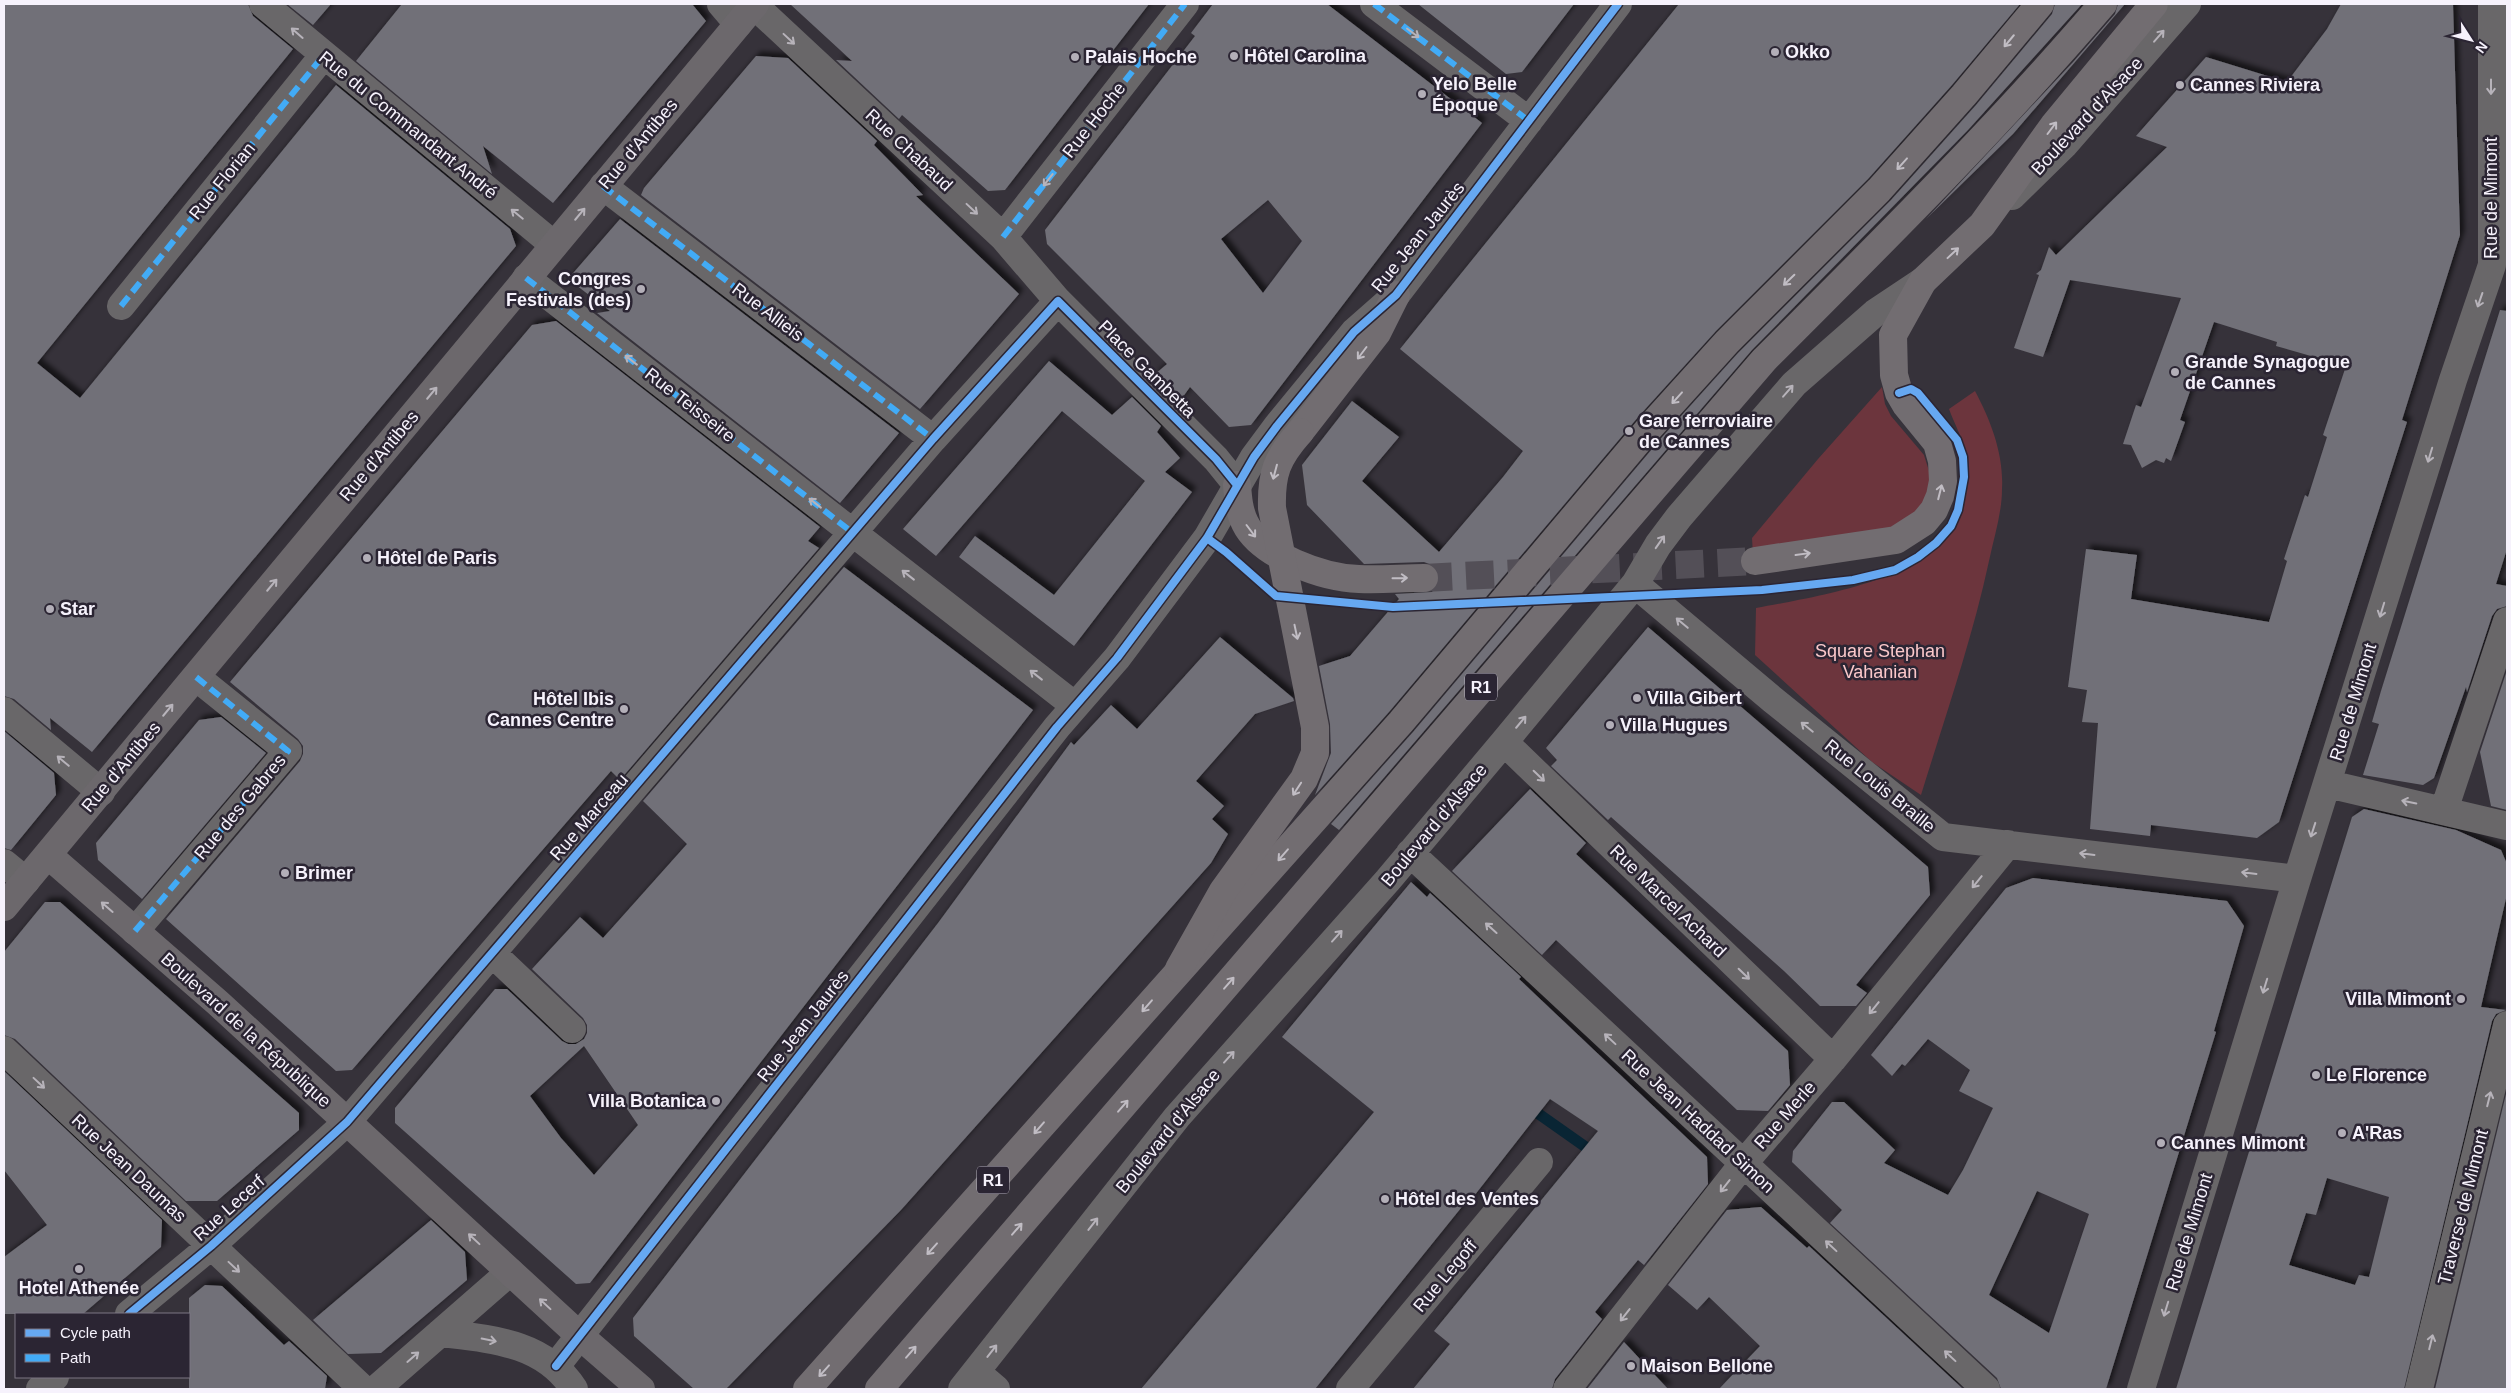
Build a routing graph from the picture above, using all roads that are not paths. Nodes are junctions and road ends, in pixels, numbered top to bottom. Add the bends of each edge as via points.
1 (263, 4) edge
2 (1185, 4) edge
3 (1374, 4) edge
4 (1618, 4) edge
5 (2040, 4) edge
6 (2103, 4) edge
7 (2154, 4) edge
8 (2187, 4) edge
9 (2492, 4) edge
10 (742, 9) edge
11 (323, 56) junction
12 (1529, 121) junction
13 (603, 186) junction
14 (1982, 225) junction
15 (1003, 237) junction
16 (554, 245) junction
17 (2500, 270) edge
18 (526, 278) junction
19 (1923, 281) junction
20 (1396, 296) junction
21 (1058, 302) junction
22 (121, 306) dead end
23 (933, 439) junction
24 (1237, 485) junction
25 (853, 533) junction
26 (1755, 561) tunnel mouth
27 (1424, 578) tunnel mouth
28 (1635, 584) junction
29 (2507, 621) edge
30 (196, 677) junction
31 (1074, 705) junction
32 (4, 711) edge
33 (1504, 742) junction
34 (2328, 784) junction
35 (100, 792) junction
36 (2444, 810) junction
37 (2507, 826) edge
38 (2008, 844) junction
39 (1410, 853) junction
40 (48, 855) junction
41 (4, 863) edge
42 (2297, 879) junction
43 (26, 881) junction
44 (4, 907) edge
45 (135, 931) junction
46 (492, 954) junction
47 (1179, 969) junction
48 (2507, 1025) edge
49 (572, 1030) dead end
50 (4, 1050) edge
51 (1833, 1059) junction
52 (347, 1122) junction
53 (1539, 1162) dead end
54 (1743, 1164) junction
55 (211, 1246) junction
56 (510, 1272) junction
57 (130, 1313) edge
58 (440, 1333) junction
59 (580, 1336) junction
60 (556, 1366) junction
61 (54, 1378) edge
62 (978, 1384) edge
63 (40, 1389) edge
64 (363, 1389) edge
65 (376, 1389) edge
66 (574, 1389) edge
67 (641, 1389) edge
68 (807, 1389) edge
69 (879, 1389) edge
70 (1350, 1389) edge
71 (1567, 1389) edge
72 (1986, 1389) edge
73 (2142, 1389) edge
74 (2420, 1389) edge

11 -> 1 street, Rue du Commandant André
2 -> 15 street, Rue Hoche
3 -> 12 street
4 - 12 street, Rue Jean Jaurès
5 -> 47 highway, R1 via 1879,190 1727,342 1651,426 1401,722
69 -> 6 highway, R1 via 1764,360 1994,128
14 -> 7 highway via 2054,125
14 -> 8 street, Boulevard d'Alsace via 2064,145
9 -> 17 street, Rue de Mimont
10 - 13 street, Rue d'Antibes
10 -> 15 street, Rue Chabaud
16 -> 11 street, Rue du Commandant André
11 - 22 street, Rue Florian
12 - 20 street, Rue Jean Jaurès
16 -> 13 street, Rue d'Antibes
13 - 23 street, Rue Allieis
19 -> 14 highway
15 - 21 street, Rue Chabaud
16 - 18 street, Rue d'Antibes
17 -> 34 street, Rue de Mimont via 2450,389
25 -> 18 street, Rue Teisseire
30 -> 18 street, Rue d'Antibes
26 -> 19 highway via 1896,540 1924,522 1934,510 1943,481 1942,461 1937,443 1899,393 1892,358 1893,335
28 -> 19 street, Boulevard d'Alsace via 1679,517 1794,384 1875,313
20 - 24 street, Rue Jean Jaurès via 1366,320 1335,353 1277,426
20 -> 47 highway, bridge via 1377,333 1278,460 1271,487 1276,531 1315,727 1314,753 1304,779 1223,890
21 - 23 street
21 - 24 street, Place Gambetta via 1216,459
23 - 25 street
24 -> 27 highway via 1239,507 1254,536 1297,564 1358,579
24 - 31 street via 1207,538 1117,658
31 -> 25 street
25 - 46 street, Rue Marceau
33 -> 28 street, Boulevard d'Alsace
38 -> 28 street, Rue Louis Braille via 1943,837
29 - 36 street
35 -> 30 street, Rue d'Antibes
30 - 45 street, Rue des Gabres via 288,751
31 - 59 street, Rue Jean Jaurès
35 -> 32 street
33 - 39 street, Boulevard d'Alsace
33 -> 51 street, Rue Marcel Achard
36 -> 34 street
34 -> 42 street, Rue de Mimont
35 - 40 street, Rue d'Antibes
36 - 37 street
42 -> 38 street, Rue Louis Braille
38 -> 51 street, Rue Merle
54 -> 39 street, Rue Jean Haddad Simon
62 -> 39 street, Boulevard d'Alsace via 1183,1111
40 - 43 street, Rue d'Antibes
45 -> 40 street, Boulevard de la République
41 - 43 street
42 -> 73 street, Rue de Mimont
43 - 44 street, Rue d'Antibes
45 - 52 street, Boulevard de la République
46 - 49 street
46 - 52 street, Rue Marceau
47 -> 68 highway, R1
74 -> 48 street, Traverse de Mimont
50 -> 55 street, Rue Jean Daumas
51 - 54 street, Rue Merle
52 - 55 street, Rue Lecerf
56 -> 52 street, Boulevard de la République
53 - 70 street, Rue Legoff
54 -> 71 street, Rue Merle
72 -> 54 street, Rue Jean Haddad Simon
55 - 57 street, Rue Lecerf
55 -> 64 street, Rue Jean Daumas
56 - 58 street
59 -> 56 street, Boulevard de la République
58 -> 60 street via 508,1344
65 -> 58 street
59 - 60 street, Rue Jean Jaurès
59 - 67 street, Boulevard de la République
60 - 66 street
61 - 63 street

